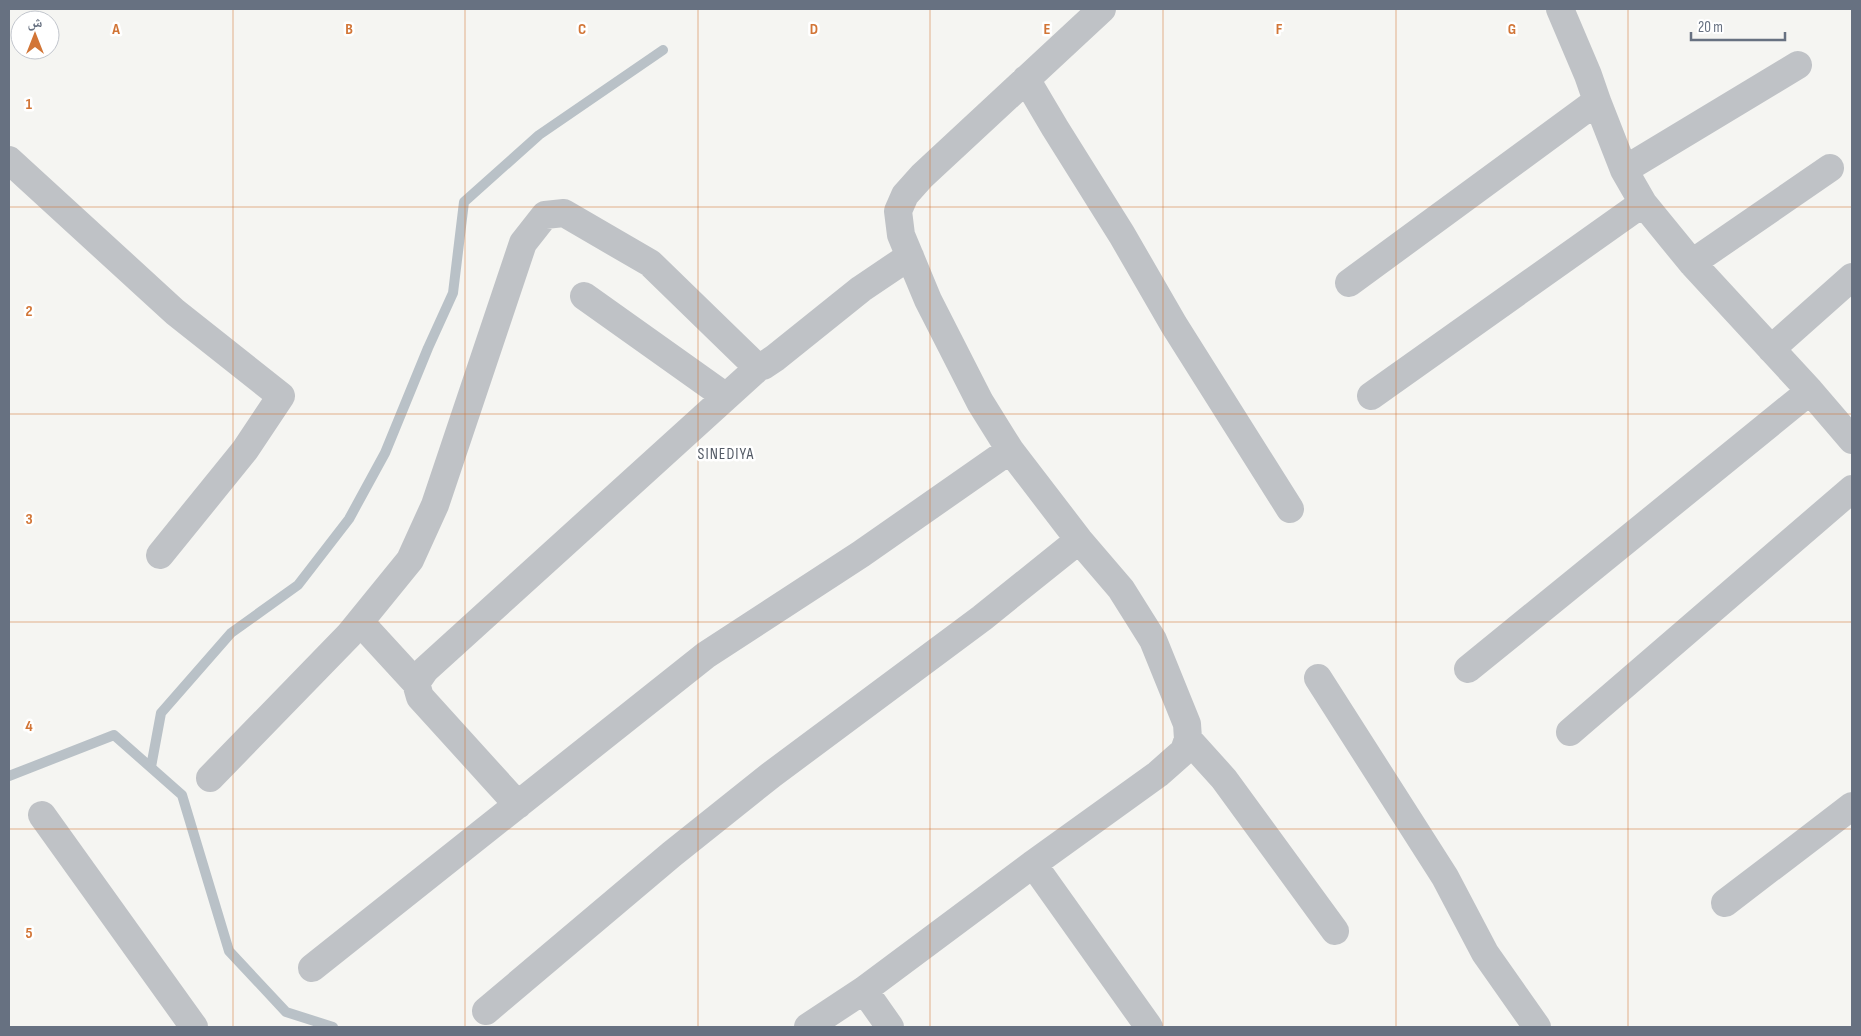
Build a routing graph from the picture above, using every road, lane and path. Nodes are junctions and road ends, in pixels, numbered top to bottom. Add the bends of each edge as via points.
1 (1102, 9) edge
2 (1560, 9) edge
3 (1798, 65) dead end
4 (1026, 79) junction
5 (1597, 101) junction
6 (9, 160) edge
7 (1830, 168) dead end
8 (1624, 170) junction
9 (1643, 203) junction
10 (910, 256) junction
11 (1692, 263) junction
12 (1852, 277) edge
13 (1349, 283) dead end
14 (584, 296) dead end
15 (1771, 349) junction
16 (759, 367) junction
17 (1810, 391) junction
18 (1371, 396) dead end
19 (726, 397) junction
20 (1852, 440) edge
21 (1010, 450) junction
22 (1852, 490) edge
23 (1290, 509) dead end
24 (1079, 540) junction
25 (160, 555) dead end
26 (360, 622) junction
27 (1468, 669) dead end
28 (1318, 678) dead end
29 (416, 683) junction
30 (1570, 732) dead end
31 (1188, 739) junction
32 (210, 778) dead end
33 (518, 805) junction
34 (1852, 806) edge
35 (42, 815) dead end
36 (1033, 864) junction
37 (1725, 903) dead end
38 (1335, 931) dead end
39 (312, 968) dead end
40 (864, 990) junction
41 (486, 1010) dead end
42 (194, 1027) edge
43 (808, 1027) edge
44 (890, 1027) edge
45 (1149, 1027) edge
46 (1537, 1027) edge

1 - 4 street
2 - 5 street
3 - 8 street
4 - 10 street via 905,195 898,211 901,235
4 - 23 street
5 - 8 street
5 - 13 street
6 - 25 street via 175,312 281,396 244,450
7 - 11 street
8 - 9 street
9 - 11 street
9 - 18 street
10 - 16 street via 860,289 776,358
10 - 21 street via 928,300 980,402
11 - 15 street
12 - 15 street
14 - 19 street
15 - 17 street
16 - 19 street
16 - 26 street via 650,263 564,213 545,215 523,243 435,504 410,560
17 - 20 street
17 - 27 street
19 - 29 street via 424,670
21 - 24 street
21 - 33 street via 861,554 706,655
22 - 30 street
24 - 31 street via 1121,589 1153,640 1187,724
24 - 41 street via 982,618 770,775
26 - 29 street
26 - 32 street
28 - 46 street via 1445,877 1485,952
29 - 33 street via 420,697
31 - 36 street via 1184,751 1158,774
31 - 38 street via 1224,779
33 - 39 street
34 - 37 street
35 - 42 street
36 - 40 street
36 - 45 street
40 - 43 street
40 - 44 street

